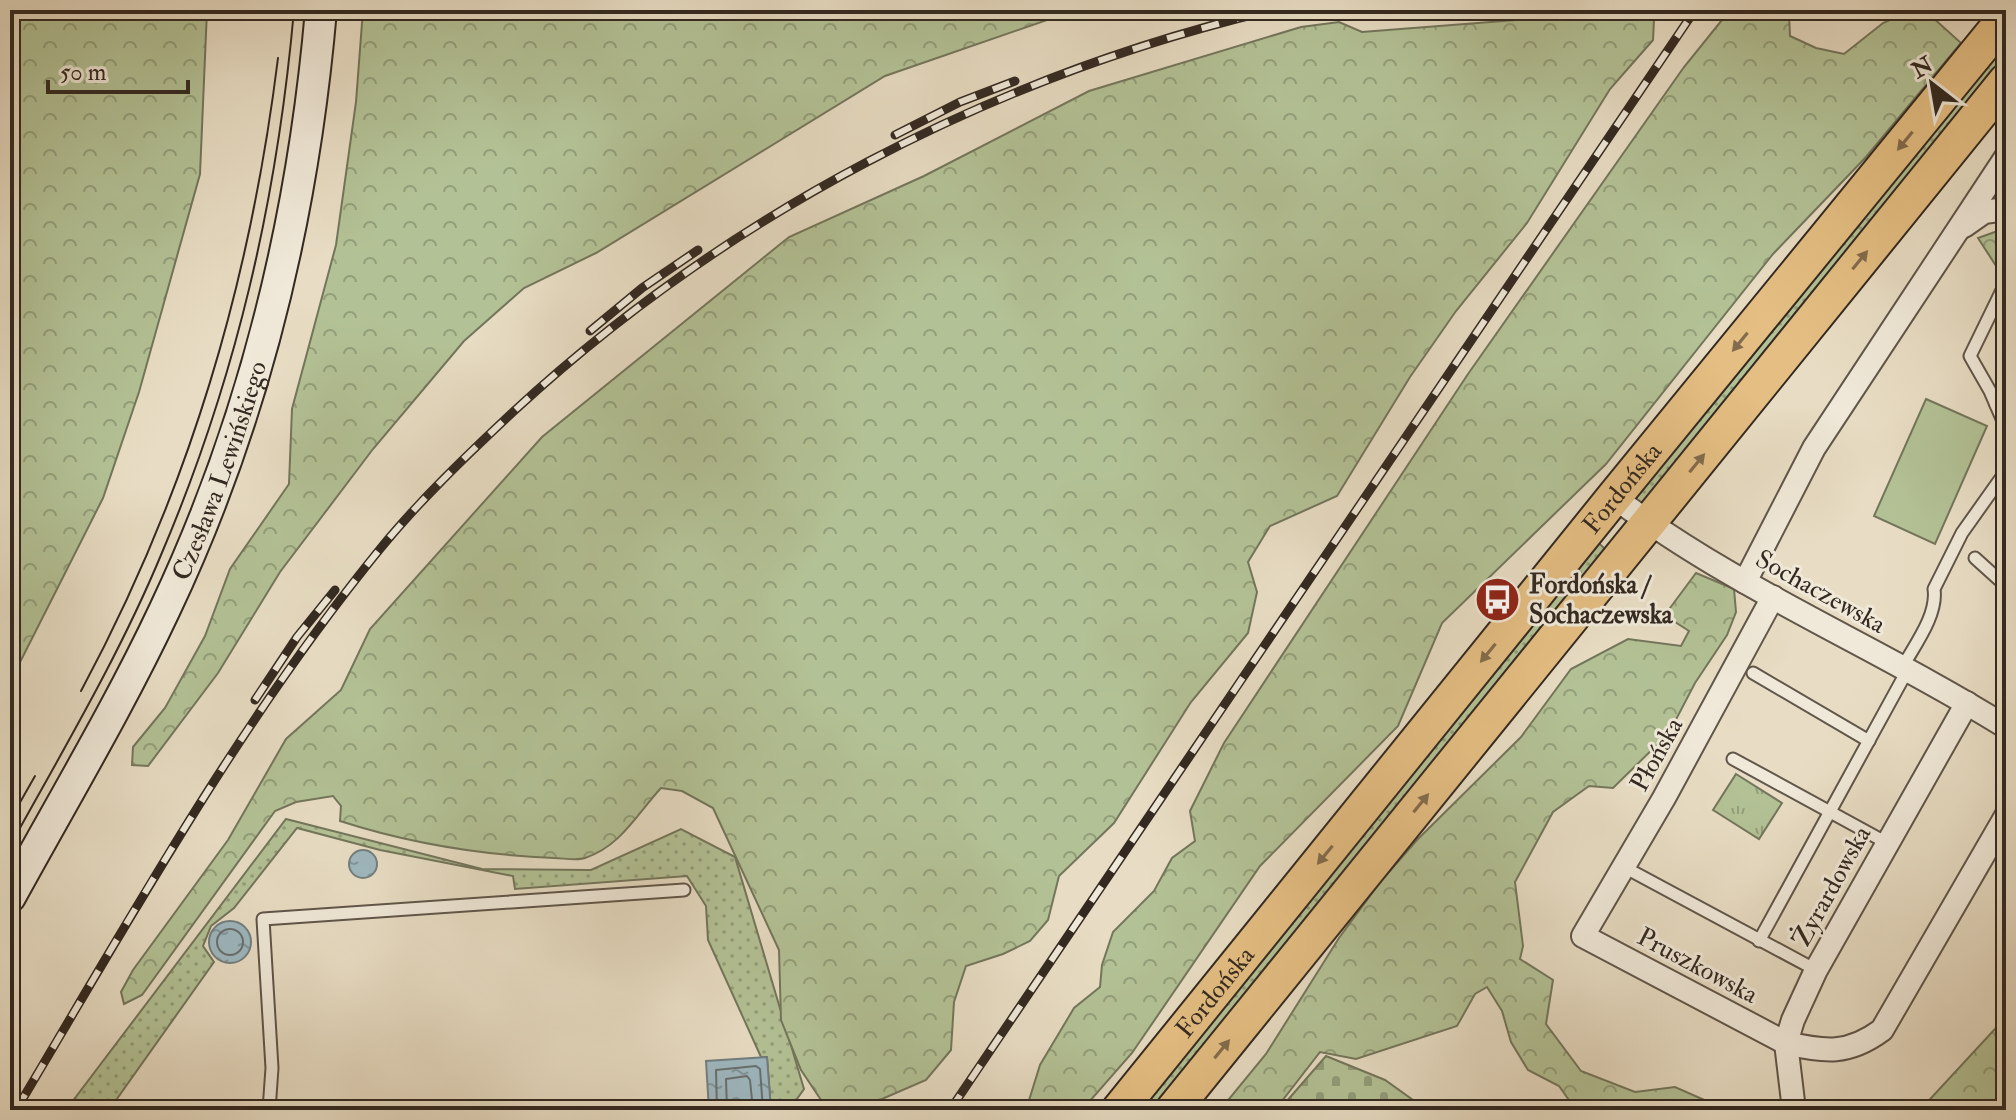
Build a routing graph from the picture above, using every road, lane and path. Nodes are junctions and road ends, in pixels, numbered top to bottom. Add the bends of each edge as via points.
1 (321, 10) edge
2 (1998, 27) edge
3 (2006, 81) edge
4 (2006, 157) edge
5 (2006, 209) edge
6 (1960, 230) junction
7 (2006, 282) edge
8 (2006, 386) edge
9 (1996, 405) junction
10 (2006, 428) edge
11 (2006, 471) edge
12 (1614, 497) junction
13 (1648, 523) junction
14 (1975, 558) dead end
15 (1745, 582) junction
16 (2006, 586) edge
17 (1773, 597) junction
18 (1904, 670) junction
19 (1753, 673) dead end
20 (1967, 703) junction
21 (2006, 727) edge
22 (1869, 741) junction
23 (1733, 759) dead end
24 (1830, 812) junction
25 (2006, 816) edge
26 (1887, 843) junction
27 (1624, 867) junction
28 (684, 890) dead end
29 (10, 897) edge
30 (1583, 936) joint
31 (1759, 941) junction
32 (1816, 970) junction
33 (1786, 1043) junction
34 (269, 1110) edge
35 (1119, 1110) edge
36 (1173, 1110) edge
37 (1794, 1110) edge

1 - 29 street, Czesława Lewińskiego via 294,220 259,364 227,459 157,626
2 -> 12 main road, Fordońska
13 -> 3 main road, Fordońska
4 - 6 street
5 - 6 street via 1984,212
6 - 15 street via 1814,448
7 - 9 lane via 1970,356
8 - 9 lane
9 - 10 lane
11 - 18 lane via 1962,533
12 - 13 street, Sochaczewska
12 -> 35 main road, Fordońska
13 - 15 street, Sochaczewska
36 -> 13 main road, Fordońska
14 - 16 lane
15 - 17 street, Sochaczewska
17 - 18 street, Sochaczewska
17 - 27 street, Płońska
18 - 20 street, Sochaczewska
18 - 22 lane
19 - 22 lane
20 - 21 street, Sochaczewska
20 - 26 street, Żyrardowska
22 - 24 lane
23 - 24 lane
24 - 26 lane
24 - 31 lane
25 - 33 street via 1882,1030 1840,1051
26 - 32 street, Żyrardowska
27 - 30 street, Płońska
27 - 31 lane
28 - 34 lane via 263,919 272,1068
30 - 33 street, Pruszkowska
31 - 32 lane
32 - 33 street, Żyrardowska
33 - 37 street, Żyrardowska

